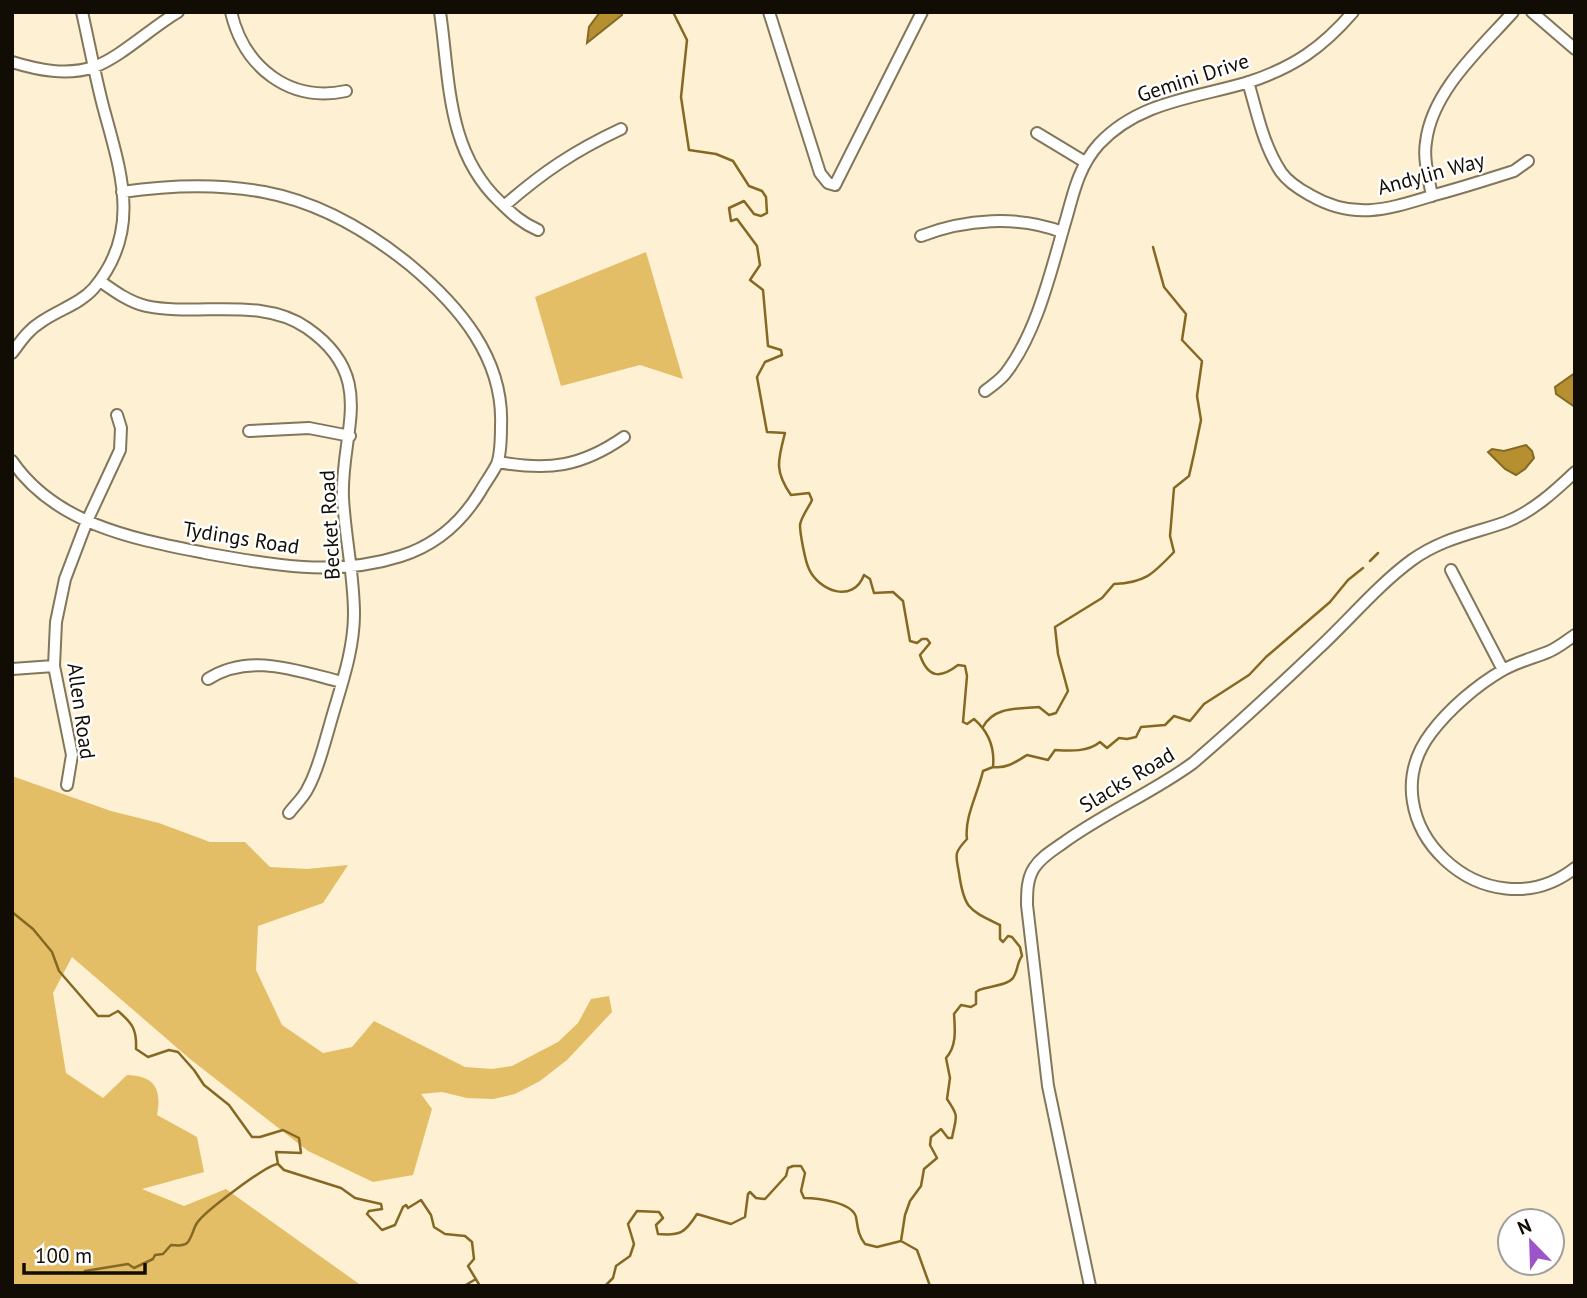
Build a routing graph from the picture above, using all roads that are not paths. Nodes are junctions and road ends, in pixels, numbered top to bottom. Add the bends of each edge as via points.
1 (82, 12) edge
2 (178, 12) edge
3 (231, 12) edge
4 (440, 12) edge
5 (769, 12) edge
6 (922, 12) edge
7 (1353, 12) edge
8 (1513, 12) edge
9 (1532, 12) edge
10 (1575, 49) edge
11 (12, 62) edge
12 (94, 67) junction
13 (1248, 82) junction
14 (346, 91) dead end
15 (621, 129) dead end
16 (1037, 133) dead end
17 (1528, 161) dead end
18 (1084, 162) junction
19 (122, 192) junction
20 (1432, 196) junction
21 (504, 206) junction
22 (538, 230) dead end
23 (1062, 232) junction
24 (922, 236) dead end
25 (100, 281) junction
26 (12, 353) edge
27 (985, 391) dead end
28 (117, 415) dead end
29 (249, 431) dead end
30 (350, 436) junction
31 (624, 437) dead end
32 (12, 461) edge
33 (498, 462) junction
34 (1575, 472) edge
35 (87, 521) junction
36 (351, 566) junction
37 (1451, 570) dead end
38 (1575, 635) edge
39 (54, 666) junction
40 (12, 669) edge
41 (1503, 670) junction
42 (208, 678) dead end
43 (342, 682) junction
44 (67, 785) dead end
45 (289, 813) dead end
46 (1575, 868) edge
47 (1090, 1286) edge

1 - 12 street
2 - 12 street
3 - 14 street via 248,55 270,76 321,95
4 - 21 street via 460,143 487,190
5 - 6 street via 820,173 835,185
7 - 13 street, Gemini Drive via 1319,48
8 - 20 street via 1463,68 1437,108 1425,144
9 - 10 street
11 - 12 street via 57,72
12 - 19 street via 118,156
13 - 18 street, Gemini Drive via 1158,105 1125,121
13 - 20 street, Andylin Way via 1270,152 1288,180 1302,191 1337,208 1362,211 1385,210
15 - 21 street via 548,169
16 - 18 street
17 - 20 street, Andylin Way via 1514,171
18 - 23 street, Gemini Drive
19 - 25 street via 120,242
19 - 33 street, Tydings Road via 189,184 266,192 302,202 382,243 455,309 487,353 502,411
21 - 22 street
23 - 24 street via 994,221 941,228
23 - 27 street, Gemini Drive via 1030,329 1003,377
25 - 26 street via 87,295 27,333
25 - 30 street, Becket Road via 144,305 261,312 304,326 329,347 345,374 352,400
28 - 35 street, Allen Road via 120,450
29 - 30 street via 309,428
30 - 36 street, Becket Road via 343,497
31 - 33 street via 596,455 559,465 542,468
32 - 35 street, Tydings Road via 53,503
33 - 36 street, Tydings Road via 469,511 437,539 402,556
34 - 47 street, Slacks Road via 1521,514 1450,538 1415,558 1193,763 1079,831 1034,868 1027,885 1027,905 1048,1086
35 - 36 street, Tydings Road via 158,544 270,565
35 - 39 street, Allen Road via 65,579 56,622
36 - 43 street, Becket Road via 352,642
37 - 41 street
38 - 41 street via 1549,652
39 - 40 street
39 - 44 street, Allen Road via 72,755
41 - 46 street via 1450,712 1424,744 1413,779 1419,822 1442,858 1492,887 1535,887
42 - 43 street via 248,664 284,667
43 - 45 street, Becket Road via 312,779

